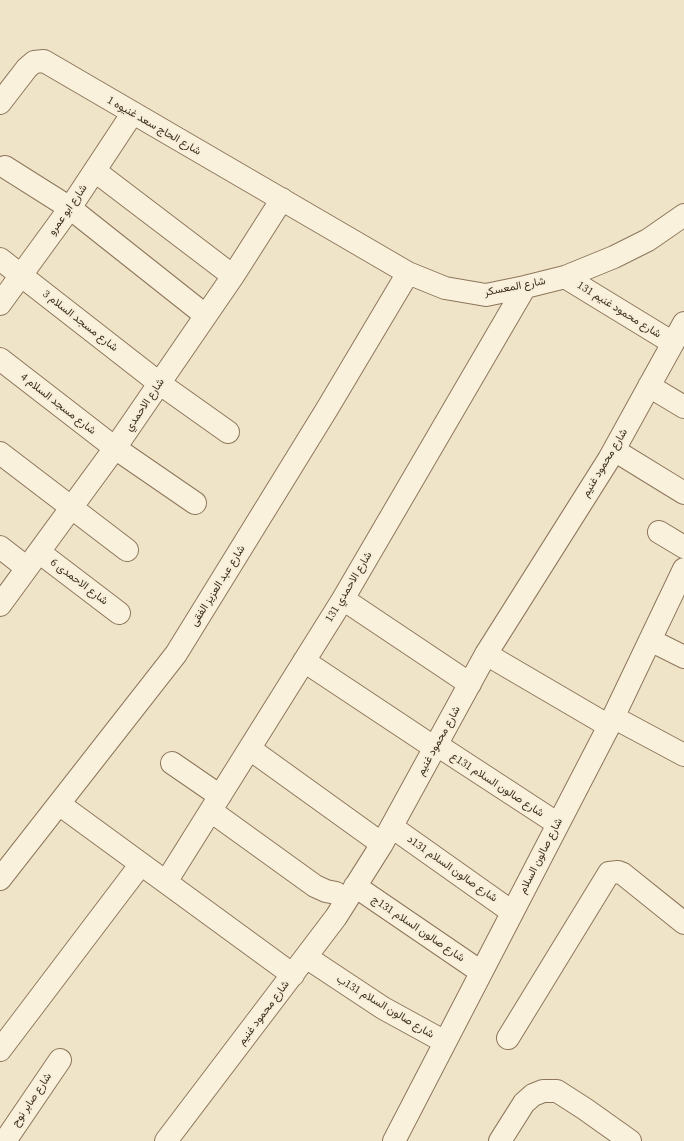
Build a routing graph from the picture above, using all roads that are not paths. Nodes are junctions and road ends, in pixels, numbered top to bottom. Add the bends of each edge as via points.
1 (0, 102) edge
2 (132, 114) junction
3 (5, 167) dead end
4 (95, 171) junction
5 (282, 199) junction
6 (70, 208) junction
7 (684, 215) edge
8 (0, 259) edge
9 (408, 273) junction
10 (21, 274) junction
11 (232, 276) junction
12 (565, 277) junction
13 (525, 287) junction
14 (0, 304) edge
15 (205, 315) junction
16 (684, 323) edge
17 (673, 343) junction
18 (0, 359) edge
19 (159, 383) junction
20 (650, 386) junction
21 (684, 407) edge
22 (228, 432) dead end
23 (116, 448) junction
24 (614, 450) junction
25 (0, 453) edge
26 (684, 493) edge
27 (194, 503) dead end
28 (71, 508) junction
29 (659, 532) dead end
30 (0, 547) edge
31 (684, 547) edge
32 (127, 550) dead end
33 (33, 560) junction
34 (683, 575) edge
35 (343, 599) junction
36 (0, 605) edge
37 (119, 613) dead end
38 (650, 640) junction
39 (486, 654) junction
40 (684, 657) edge
41 (304, 661) junction
42 (470, 684) junction
43 (611, 721) junction
44 (436, 746) junction
45 (250, 749) junction
46 (684, 755) edge
47 (172, 762) dead end
48 (216, 803) junction
49 (59, 804) junction
50 (558, 824) junction
51 (387, 835) junction
52 (142, 864) junction
53 (0, 879) edge
54 (166, 882) junction
55 (351, 894) junction
56 (512, 912) junction
57 (684, 923) edge
58 (306, 957) junction
59 (481, 972) junction
60 (292, 975) junction
61 (508, 1038) dead end
62 (445, 1042) junction
63 (0, 1050) edge
64 (60, 1060) dead end
65 (5, 1141) edge
66 (166, 1141) edge
67 (394, 1141) edge
68 (500, 1141) edge
69 (630, 1141) edge

1 - 2 street, شارع الحاج سعد غنيوه 1 via 27,68 34,62 44,61
2 - 4 street, شارع ابو عمرو
2 - 5 street, شارع الحاج سعد غنيوه 1
3 - 6 street
4 - 6 street, شارع ابو عمرو
4 - 11 street
5 - 9 street, شارع المعسكر
5 - 11 street, شارع الاحمدي
6 - 10 street, شارع ابو عمرو
6 - 15 street
7 - 12 street, شارع المعسكر via 648,240
8 - 10 street, شارع مسجد السلام 3
9 - 13 street, شارع المعسكر via 445,288 486,295
9 - 49 street, شارع عبد العزيز الفقى via 176,654
10 - 14 street, شارع ابو عمرو
10 - 19 street, شارع مسجد السلام 3
11 - 15 street, شارع الاحمدي
12 - 13 street, شارع المعسكر
12 - 17 street, شارع محمود غنيم 131
13 - 35 street, شارع الاحمدي 131
15 - 19 street, شارع الاحمدي
16 - 17 street, شارع محمود غنيم
17 - 20 street, شارع محمود غنيم
18 - 23 street, شارع مسجد السلام 4
19 - 22 street, شارع مسجد السلام 3
19 - 23 street, شارع الاحمدي
20 - 21 street
20 - 24 street, شارع محمود غنيم
23 - 27 street, شارع مسجد السلام 4
23 - 28 street, شارع الاحمدي
24 - 26 street
24 - 39 street, شارع محمود غنيم
25 - 28 street
28 - 32 street
28 - 33 street, شارع الاحمدي
29 - 31 street
30 - 33 street, شارع الاحمدى 6
33 - 36 street, شارع الاحمدي
33 - 37 street, شارع الاحمدى 6
34 - 38 street, شارع صالون السلام
35 - 41 street, شارع الاحمدي 131
35 - 42 street
38 - 40 street
38 - 43 street, شارع صالون السلام
39 - 42 street, شارع محمود غنيم
39 - 43 street
41 - 44 street, شارع صالون السلام 131ع
41 - 45 street, شارع الاحمدي 131
42 - 44 street, شارع محمود غنيم
43 - 46 street
43 - 50 street, شارع صالون السلام
44 - 50 street, شارع صالون السلام 131ع
44 - 51 street, شارع محمود غنيم
45 - 48 street, شارع الاحمدي 131
45 - 51 street, شارع صالون السلام 131د
47 - 48 street, شارع صالون السلام 131ج
48 - 54 street, شارع الاحمدي 131
48 - 55 street, شارع صالون السلام 131ج via 315,886 326,891
49 - 52 street
49 - 53 street, شارع عبد العزيز الفقى
50 - 56 street, شارع صالون السلام
51 - 55 street, شارع محمود غنيم
51 - 56 street, شارع صالون السلام 131د
52 - 54 street
52 - 63 street
54 - 60 street
55 - 58 street, شارع محمود غنيم
55 - 59 street, شارع صالون السلام 131ج
56 - 59 street, شارع صالون السلام
57 - 61 street via 623,874 608,873
58 - 60 street, شارع محمود غنيم
58 - 62 street, شارع صالون السلام 131ب via 383,1008
59 - 62 street, شارع صالون السلام
60 - 66 street, شارع محمود غنيم
62 - 67 street, شارع صالون السلام
64 - 65 street, شارع صابر نوح
68 - 69 street via 524,1103 533,1095 543,1091 557,1091

